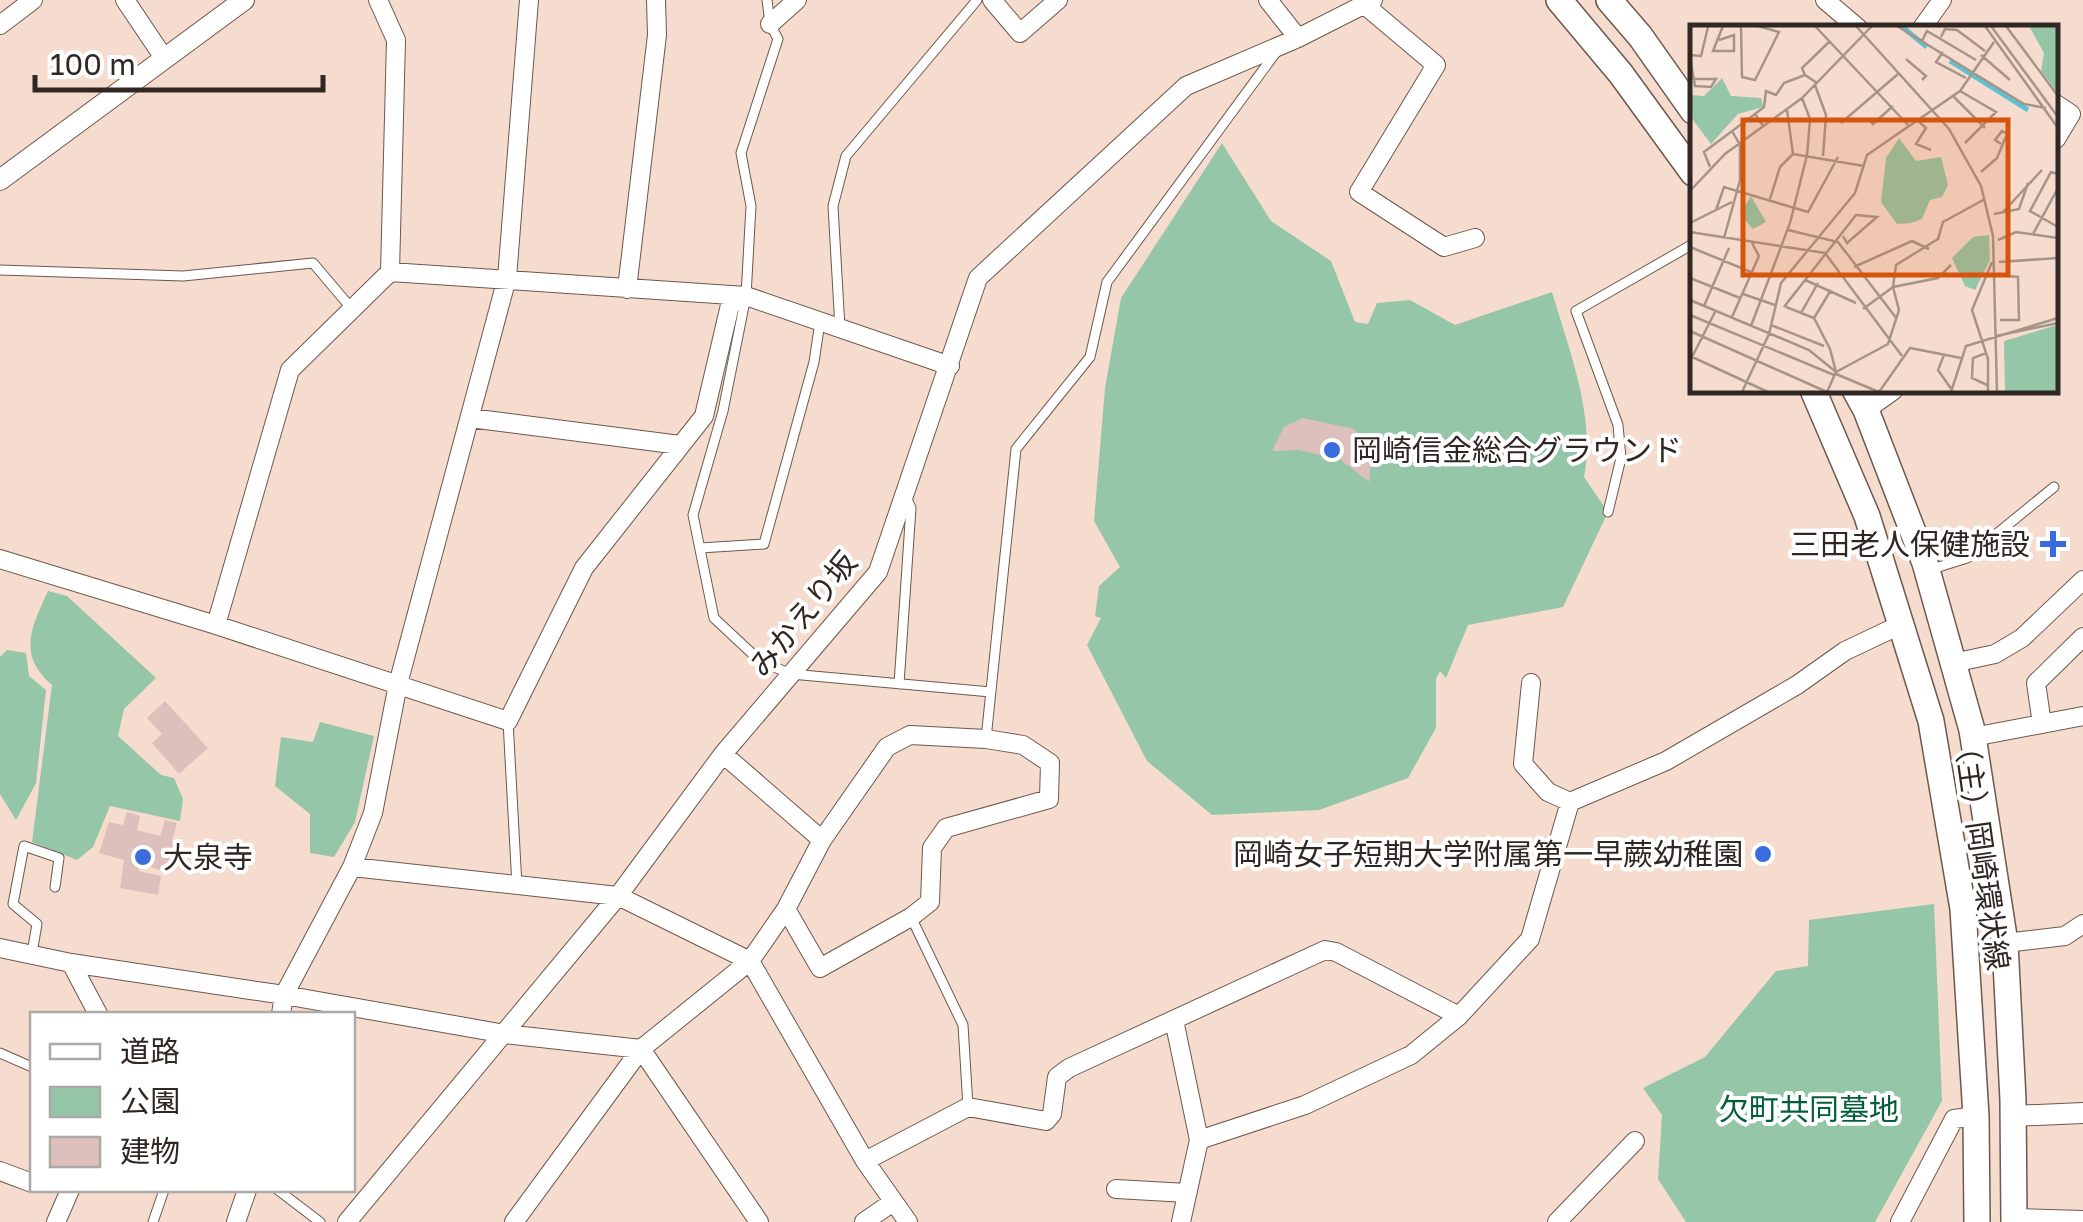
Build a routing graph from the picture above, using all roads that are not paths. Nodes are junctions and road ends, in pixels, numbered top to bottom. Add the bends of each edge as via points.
1 (33, 0) edge
2 (125, 0) edge
3 (244, 0) edge
4 (378, 0) edge
5 (529, 0) edge
6 (656, 0) edge
7 (768, 0) edge
8 (797, 0) edge
9 (977, 0) edge
10 (992, 0) edge
11 (1058, 0) edge
12 (1268, 0) edge
13 (1559, 0) edge
14 (1609, 0) edge
15 (1825, 0) edge
16 (1942, 0) edge
17 (1369, 3) edge
18 (0, 24) edge
19 (770, 24) junction
20 (1854, 25) edge
21 (1924, 25) edge
22 (1290, 41) junction
23 (164, 58) junction
24 (2058, 105) edge
25 (1690, 107) edge
26 (2058, 136) edge
27 (1690, 169) edge
28 (0, 180) edge
29 (1475, 238) dead end
30 (1690, 246) edge
31 (0, 270) edge
32 (390, 272) junction
33 (507, 278) junction
34 (627, 288) junction
35 (746, 296) junction
36 (352, 309) junction
37 (820, 322) junction
38 (840, 328) junction
39 (950, 366) junction
40 (1814, 392) edge
41 (1887, 392) edge
42 (1861, 400) edge
43 (470, 418) junction
44 (680, 445) junction
45 (2054, 487) dead end
46 (904, 492) junction
47 (1608, 512) dead end
48 (700, 548) junction
49 (0, 559) edge
50 (1927, 571) junction
51 (2083, 580) edge
52 (1902, 624) junction
53 (216, 625) junction
54 (2083, 637) edge
55 (1953, 663) junction
56 (791, 674) junction
57 (1531, 683) dead end
58 (398, 684) junction
59 (900, 684) junction
60 (990, 692) junction
61 (2083, 716) edge
62 (508, 721) junction
63 (2042, 724) junction
64 (1973, 737) junction
65 (986, 740) junction
66 (723, 754) junction
67 (1570, 802) junction
68 (822, 840) junction
69 (352, 868) junction
70 (54, 886) dead end
71 (517, 886) junction
72 (618, 896) junction
73 (786, 909) junction
74 (911, 917) junction
75 (2083, 924) edge
76 (2005, 942) junction
77 (0, 948) edge
78 (32, 952) junction
79 (750, 961) junction
80 (71, 964) junction
81 (284, 995) junction
82 (97, 1012) edge
83 (281, 1012) edge
84 (1459, 1016) junction
85 (1174, 1020) junction
86 (505, 1034) junction
87 (641, 1048) junction
88 (0, 1053) edge
89 (30, 1066) edge
90 (968, 1107) junction
91 (2083, 1113) edge
92 (1976, 1116) junction
93 (2013, 1116) junction
94 (1199, 1140) junction
95 (1635, 1141) dead end
96 (865, 1162) junction
97 (0, 1171) edge
98 (30, 1182) edge
99 (1116, 1189) dead end
100 (62, 1192) edge
101 (163, 1192) edge
102 (246, 1192) edge
103 (281, 1192) edge
104 (1188, 1194) junction
105 (892, 1202) junction
106 (2014, 1220) edge
107 (2083, 1220) edge
108 (56, 1222) edge
109 (153, 1222) edge
110 (236, 1222) edge
111 (320, 1222) edge
112 (347, 1222) edge
113 (514, 1222) edge
114 (759, 1222) edge
115 (864, 1222) edge
116 (908, 1222) edge
117 (1181, 1222) edge
118 (1557, 1222) edge
119 (1900, 1222) edge
120 (1977, 1222) edge

1 - 18 street
2 - 23 street
3 - 23 street
4 - 32 street via 396,40
5 - 33 street
6 - 34 street
7 - 19 lane
8 - 19 street
9 - 38 lane via 846,156 833,206
10 - 11 street via 1020,33
12 - 22 street
13 - 27 main road
14 - 25 main road
15 - 20 street
16 - 21 street
17 - 22 street, みかえり坂
17 - 29 street via 1436,65 1359,192 1444,247
19 - 35 lane via 778,39 742,153 752,206
22 - 39 street, みかえり坂 via 1186,86 990,266 978,278
22 - 60 lane via 1106,282 1090,357 1016,449
23 - 28 street
24 - 26 street via 2071,114
30 - 47 lane via 1576,311 1618,424 1621,458
31 - 36 lane via 183,276 313,263
32 - 33 street
32 - 36 street
33 - 34 street
33 - 43 street
34 - 35 street
35 - 37 street
35 - 44 street via 730,305 704,416
35 - 48 lane via 693,516
36 - 53 street via 290,370
37 - 38 street
37 - 48 lane via 764,544
38 - 39 street
39 - 46 street, みかえり坂
40 - 52 main road, （主）岡崎環状線 via 1867,516
41 - 42 street
42 - 50 main road, （主）岡崎環状線
43 - 44 street
43 - 58 street
44 - 62 street via 584,568
45 - 50 lane via 1967,558
46 - 56 street, みかえり坂 via 878,572
46 - 59 lane via 911,508
48 - 56 lane via 714,618 760,661
49 - 53 street
50 - 55 main road, （主）岡崎環状線
51 - 55 street via 2022,638 1994,654
52 - 67 street via 1845,651 1666,761
52 - 92 main road, （主）岡崎環状線 via 1949,810 1963,909
53 - 58 street
54 - 63 street via 2036,684
55 - 64 main road, （主）岡崎環状線
56 - 59 lane
56 - 66 street, みかえり坂
57 - 67 street via 1523,764 1548,792
58 - 62 street
58 - 69 street via 372,813
59 - 60 lane
60 - 65 lane
61 - 63 street
62 - 71 lane
63 - 64 street
64 - 76 main road, （主）岡崎環状線
65 - 68 street via 910,735 887,747
65 - 74 street via 1023,745 1050,763 1049,799 946,828 932,848 930,902
66 - 68 street
66 - 72 street, みかえり坂
67 - 84 street via 1530,939
68 - 73 street
69 - 71 street
69 - 81 street
70 - 78 lane via 59,858 24,846 13,904 37,924
71 - 72 street
72 - 79 street
72 - 86 street, みかえり坂
73 - 74 street via 820,968
73 - 79 street
74 - 90 lane via 963,1025
75 - 76 street via 2066,936
76 - 93 main road, （主）岡崎環状線
77 - 78 street
78 - 80 street
79 - 87 street
79 - 96 street
80 - 81 street
80 - 82 street
81 - 83 street
81 - 86 street
84 - 85 street via 1326,950
84 - 94 street via 1411,1055 1305,1104
85 - 90 street via 1057,1077 1046,1121
85 - 94 street
86 - 87 street
86 - 112 street, みかえり坂
87 - 113 street
87 - 114 street
88 - 89 lane
90 - 96 street
91 - 93 street
92 - 119 street via 1954,1119
92 - 120 main road, （主）岡崎環状線
93 - 106 main road, （主）岡崎環状線
94 - 104 street
95 - 118 street
96 - 105 street
97 - 98 street
99 - 104 street
100 - 108 street
101 - 109 lane
102 - 110 street
103 - 111 lane
104 - 117 street
105 - 115 street
105 - 116 street
106 - 107 street

